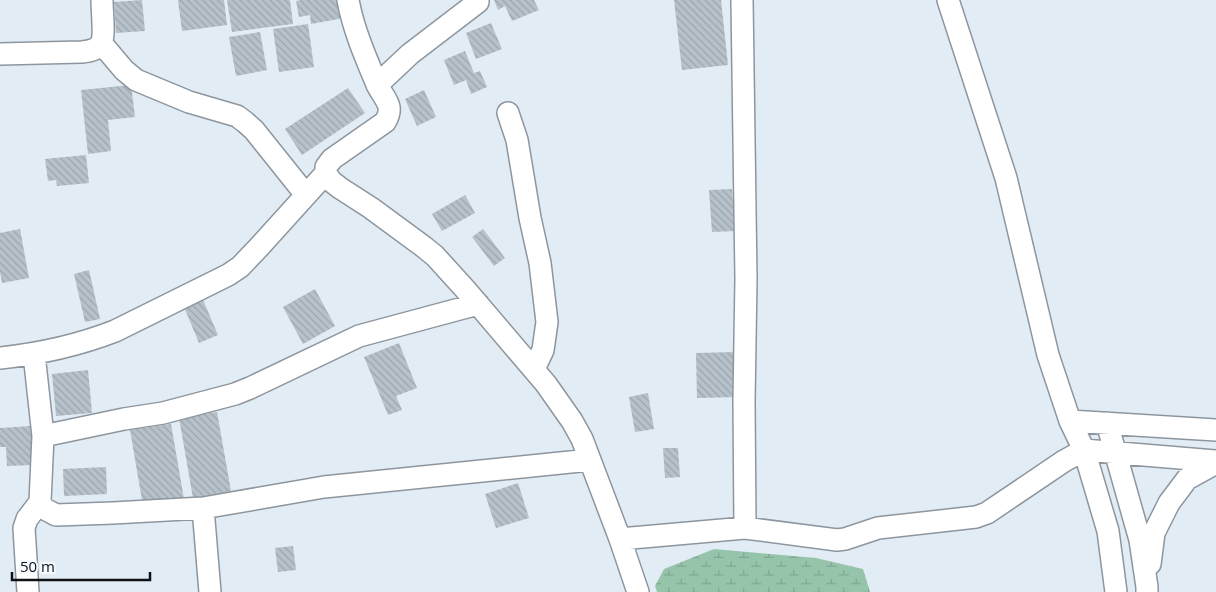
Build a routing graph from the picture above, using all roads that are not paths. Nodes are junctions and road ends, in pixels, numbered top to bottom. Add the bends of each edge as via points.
1 (102, 0) edge
2 (348, 0) edge
3 (742, 0) edge
4 (948, 0) edge
5 (478, 2) dead end
6 (102, 44) junction
7 (0, 54) edge
8 (377, 85) junction
9 (508, 113) dead end
10 (326, 174) junction
11 (306, 195) junction
12 (478, 304) junction
13 (34, 354) junction
14 (0, 358) edge
15 (534, 368) junction
16 (1070, 421) junction
17 (1107, 422) junction
18 (1216, 430) edge
19 (43, 436) junction
20 (1084, 450) junction
21 (1115, 452) junction
22 (590, 460) junction
23 (1216, 462) edge
24 (40, 502) junction
25 (203, 508) junction
26 (745, 528) junction
27 (620, 539) junction
28 (1147, 590) edge
29 (28, 592) edge
30 (210, 592) edge
31 (638, 592) edge
32 (1116, 592) edge

1 - 6 street
2 - 8 street
3 - 26 street
4 - 16 street via 1006,178 1048,355
5 - 8 street via 410,54
6 - 7 street via 89,51
6 - 11 street via 136,80 189,102 237,116 254,130
8 - 10 street via 389,109 385,122 332,159 326,167
9 - 15 street via 518,140 547,322 543,350
10 - 11 street
10 - 12 street via 340,188 424,247
11 - 13 street via 240,268 115,331
12 - 15 street
12 - 19 street via 359,336 235,394 163,413
13 - 14 street
13 - 19 street
15 - 22 street via 572,421
16 - 17 street
16 - 20 street
17 - 18 street
17 - 21 street
19 - 24 street
20 - 21 street
20 - 26 street via 976,517 878,528 837,540
20 - 32 street via 1108,531
21 - 23 street
21 - 28 street via 1140,540
22 - 25 street via 324,487
22 - 27 street
23 - 28 street via 1187,479 1169,503 1154,533
24 - 25 street via 43,508 56,515
24 - 29 street via 24,528
25 - 30 street
26 - 27 street
27 - 31 street

